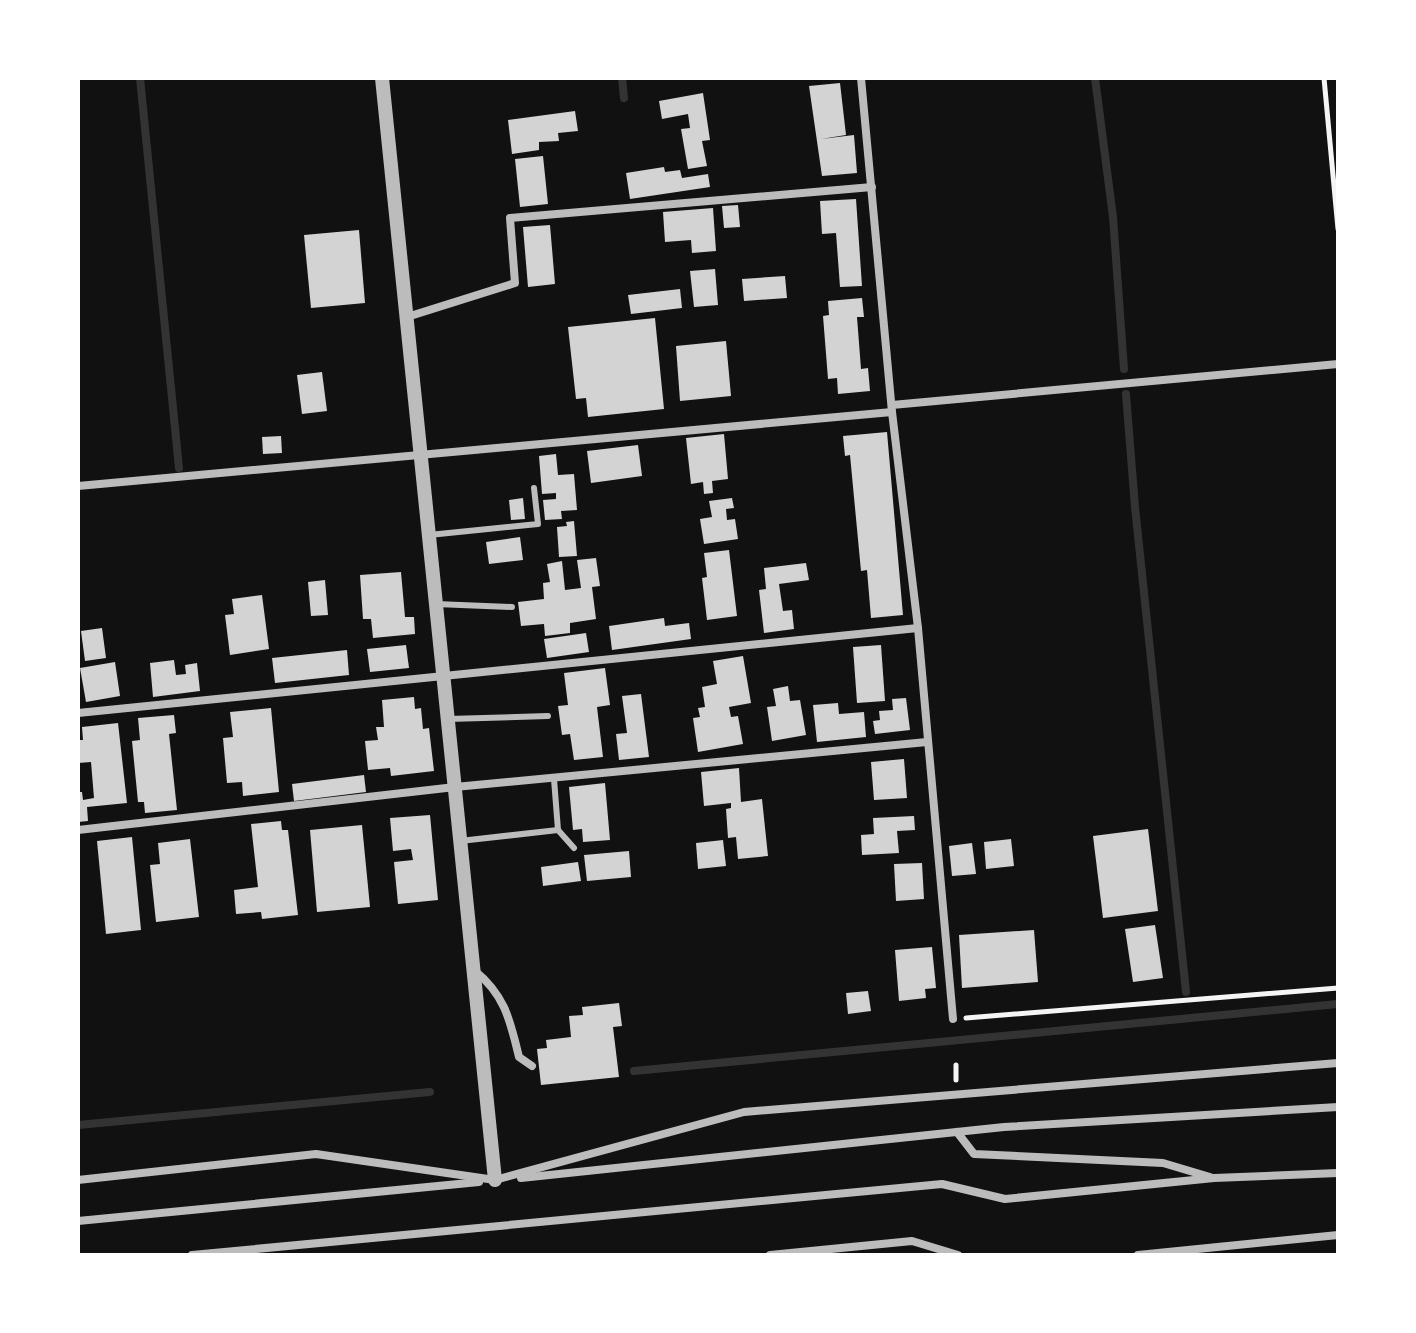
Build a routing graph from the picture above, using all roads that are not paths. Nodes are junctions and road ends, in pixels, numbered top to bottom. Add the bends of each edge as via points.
1 (382, 78) edge
2 (861, 78) edge
3 (872, 187) junction
4 (407, 317) junction
5 (1338, 364) edge
6 (892, 408) junction
7 (421, 455) junction
8 (78, 486) edge
9 (534, 488) dead end
10 (429, 535) junction
11 (436, 604) junction
12 (512, 607) dead end
13 (918, 628) junction
14 (443, 674) junction
15 (78, 713) edge
16 (548, 716) dead end
17 (448, 719) junction
18 (927, 742) junction
19 (554, 779) junction
20 (455, 787) junction
21 (78, 830) edge
22 (558, 830) junction
23 (460, 841) junction
24 (574, 848) dead end
25 (473, 969) junction
26 (953, 1019) road end
27 (1338, 1063) edge
28 (532, 1066) dead end
29 (1338, 1107) edge
30 (957, 1132) junction
31 (1338, 1173) edge
32 (1214, 1178) junction
33 (78, 1180) edge
34 (495, 1180) junction
35 (78, 1221) edge
36 (1338, 1235) edge
37 (192, 1255) edge
38 (770, 1255) edge
39 (958, 1255) edge
40 (1138, 1255) edge

1 - 4 street
2 - 3 street
3 - 4 street via 510,218 515,283
3 - 6 street
4 - 7 street
5 - 6 street
6 - 7 street
6 - 13 street
7 - 8 street
7 - 10 street
9 - 10 lane via 538,524
10 - 11 street
11 - 12 lane
11 - 14 street
13 - 14 street
13 - 18 street
14 - 15 street
14 - 17 street
16 - 17 lane
17 - 20 street
18 - 19 street
18 - 26 street
19 - 20 street
19 - 22 lane
20 - 21 street
20 - 23 street
22 - 23 lane
22 - 24 lane
23 - 25 street
25 - 28 street via 507,1009 519,1057
25 - 34 street
27 - 34 street via 744,1112
29 - 30 street
30 - 32 street via 974,1154 1163,1163
30 - 34 street
31 - 32 street
32 - 37 street via 1005,1199 942,1184
33 - 34 street via 316,1154
34 - 35 street
36 - 40 street
38 - 39 street via 912,1241

